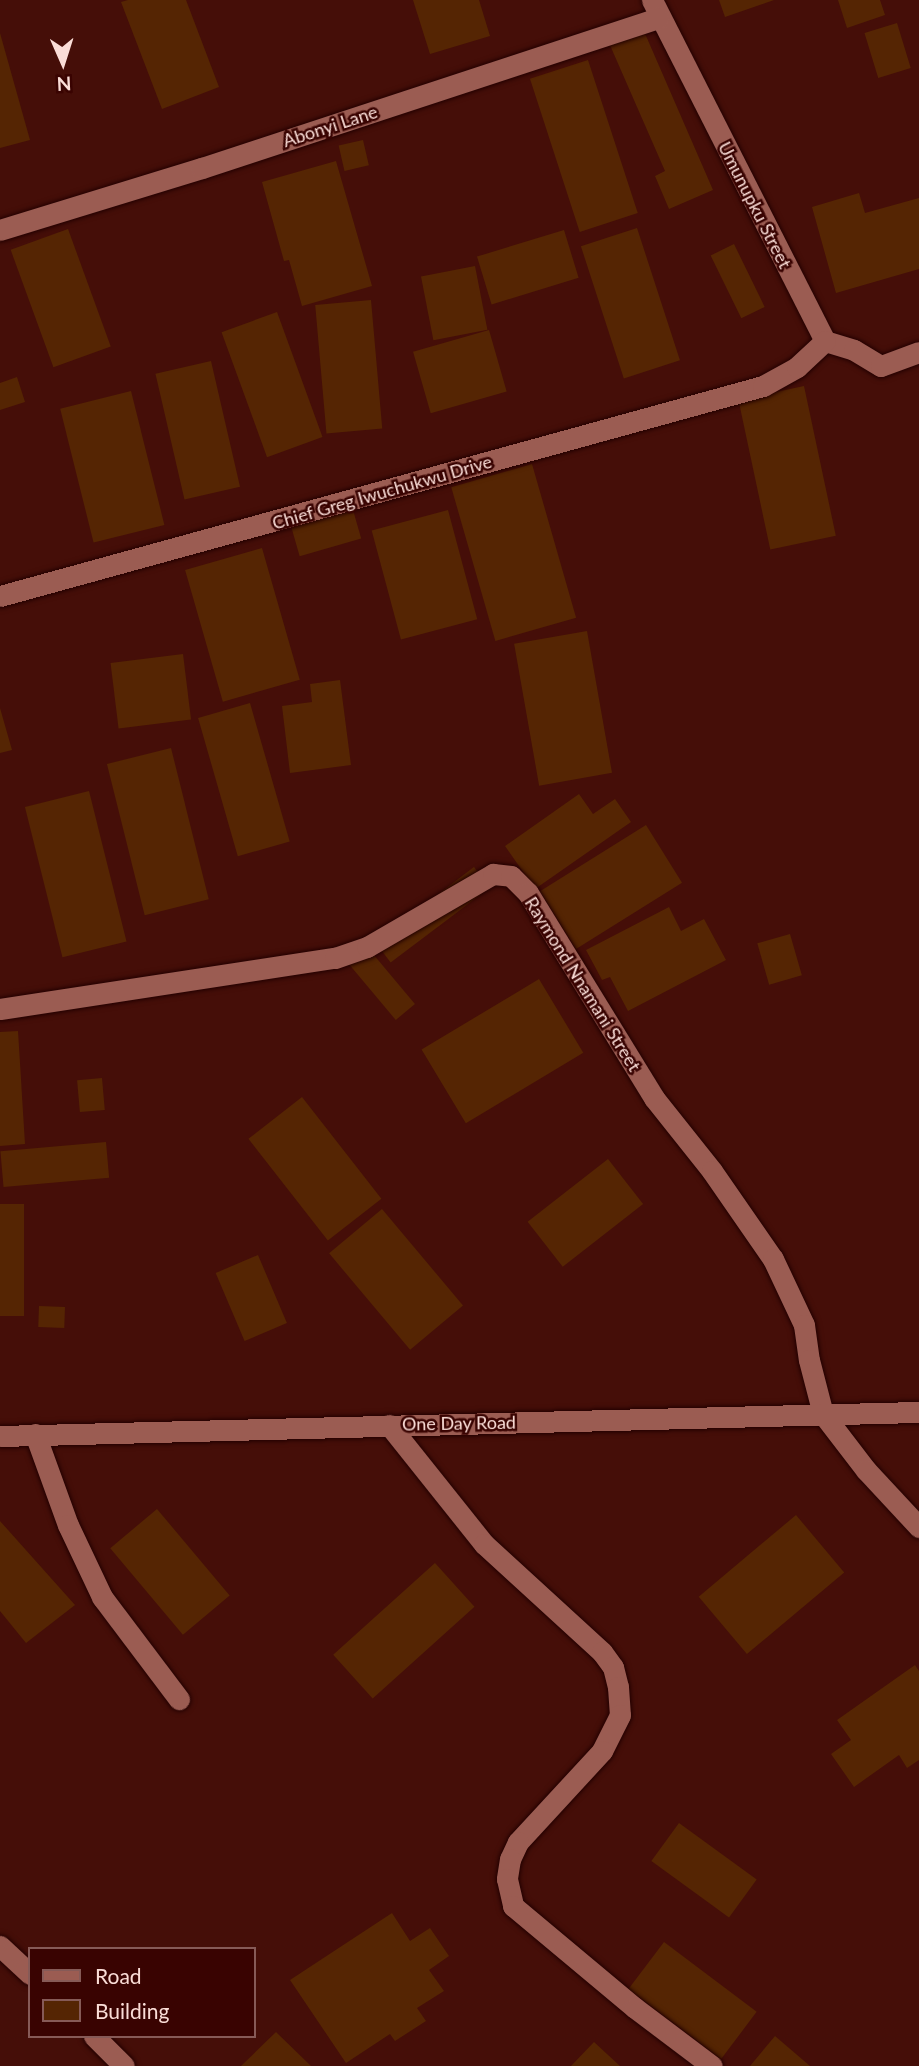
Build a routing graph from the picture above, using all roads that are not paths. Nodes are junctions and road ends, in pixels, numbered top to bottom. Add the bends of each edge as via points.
1 (655, 9) edge
2 (0, 230) edge
3 (825, 341) junction
4 (919, 352) edge
5 (0, 596) edge
6 (0, 1009) edge
7 (919, 1412) edge
8 (823, 1414) junction
9 (388, 1425) junction
10 (35, 1434) junction
11 (0, 1436) edge
12 (919, 1527) edge
13 (179, 1699) dead end
14 (0, 1946) edge
15 (28, 1972) edge
16 (96, 2038) edge
17 (124, 2066) edge
18 (712, 2066) edge

1 - 2 street, Abonyi Lane via 202,168
1 - 3 street, Umunupku Street
3 - 4 street via 855,350 881,366
3 - 5 street, Chief Greg Iwuchukwu Drive via 797,367 763,386
6 - 8 street, Raymond Nnamani Street via 335,958 367,947 493,874 511,876 528,893 654,1098 773,1259 804,1325
7 - 8 street, One Day Road
8 - 9 street, One Day Road
8 - 12 street
9 - 10 street, One Day Road
9 - 18 street via 484,1544 613,1667 621,1715 602,1751 518,1842 507,1879 513,1906
10 - 11 street, One Day Road
10 - 13 street via 68,1525 102,1597
14 - 15 street
16 - 17 street

